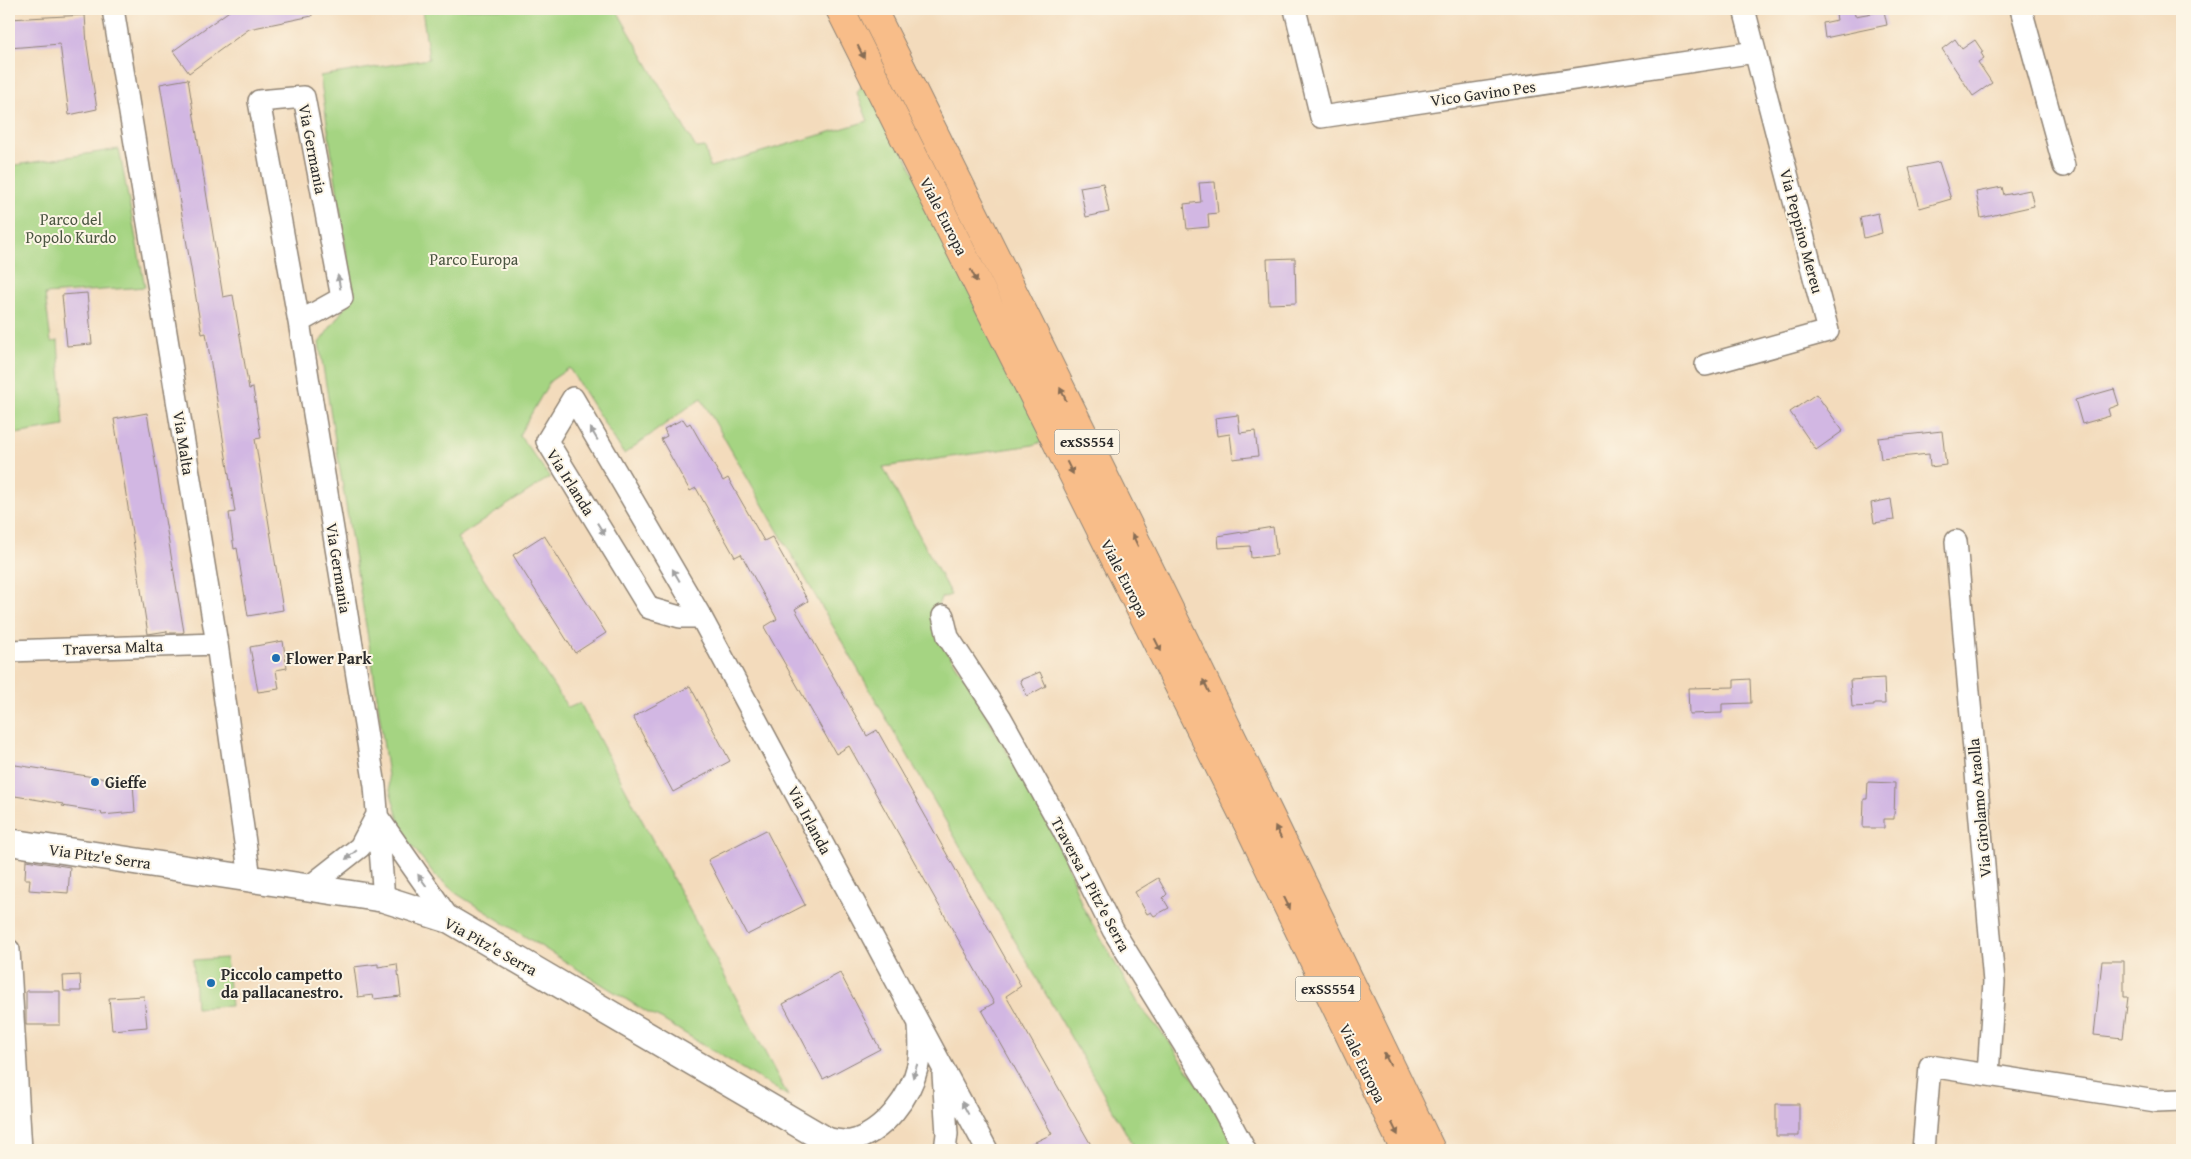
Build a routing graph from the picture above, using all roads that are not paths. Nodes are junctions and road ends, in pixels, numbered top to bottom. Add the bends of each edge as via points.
1 (113, 9) edge
2 (840, 9) edge
3 (872, 9) edge
4 (1295, 9) edge
5 (1744, 9) edge
6 (2020, 9) edge
7 (1755, 52) junction
8 (2064, 166) dead end
9 (299, 322) junction
10 (1706, 365) dead end
11 (1956, 541) dead end
12 (943, 616) dead end
13 (701, 617) junction
14 (216, 644) junction
15 (9, 651) edge
16 (377, 815) junction
17 (9, 842) edge
18 (250, 878) junction
19 (309, 887) junction
20 (384, 899) junction
21 (450, 920) junction
22 (9, 950) edge
23 (919, 1023) junction
24 (942, 1067) junction
25 (1988, 1075) junction
26 (2182, 1100) edge
27 (833, 1144) edge
28 (21, 1150) edge
29 (945, 1150) edge
30 (987, 1150) edge
31 (1245, 1150) edge
32 (1406, 1150) edge
33 (1431, 1150) edge
34 (1923, 1150) edge

1 - 14 street, Via Malta
2 -> 32 main road, Viale Europa / exSS554 via 1250,828
33 -> 3 main road, Viale Europa / exSS554 via 1072,411
4 - 7 street, Vico Gavino Pes via 1321,117
5 - 7 street, Via Peppino Mereu
6 - 8 street
7 - 10 street, Via Peppino Mereu via 1828,331
9 -> 9 street, Via Germania via 342,298 304,97 259,101
9 - 16 street, Via Germania via 375,786
11 - 25 street, Via Girolamo Araolla via 1994,982
12 - 31 street, Traversa 1 Pitz'e Serra via 948,637 1001,718 1114,930 1208,1082
13 -> 13 street, Via Irlanda via 647,524 573,398 547,441 649,608 680,617
13 - 23 street, Via Irlanda
14 - 15 street, Traversa Malta
14 - 18 street, Via Malta
16 -> 19 street via 360,847
16 - 20 street, Via Germania
21 -> 16 street, Via Germania
17 - 18 street, Via Pitz'e Serra
18 - 19 street, Via Pitz'e Serra
19 - 20 street, Via Pitz'e Serra
20 - 21 street, Via Pitz'e Serra
21 - 27 street, Via Pitz'e Serra
22 - 28 street
23 - 24 street, Via Irlanda
23 -> 27 street, Via Irlanda via 918,1065 909,1089 890,1117 850,1141
24 - 29 street, Via Irlanda via 947,1134
30 -> 24 street, Via Irlanda
25 - 26 street via 2156,1101
25 - 34 street via 1930,1066

